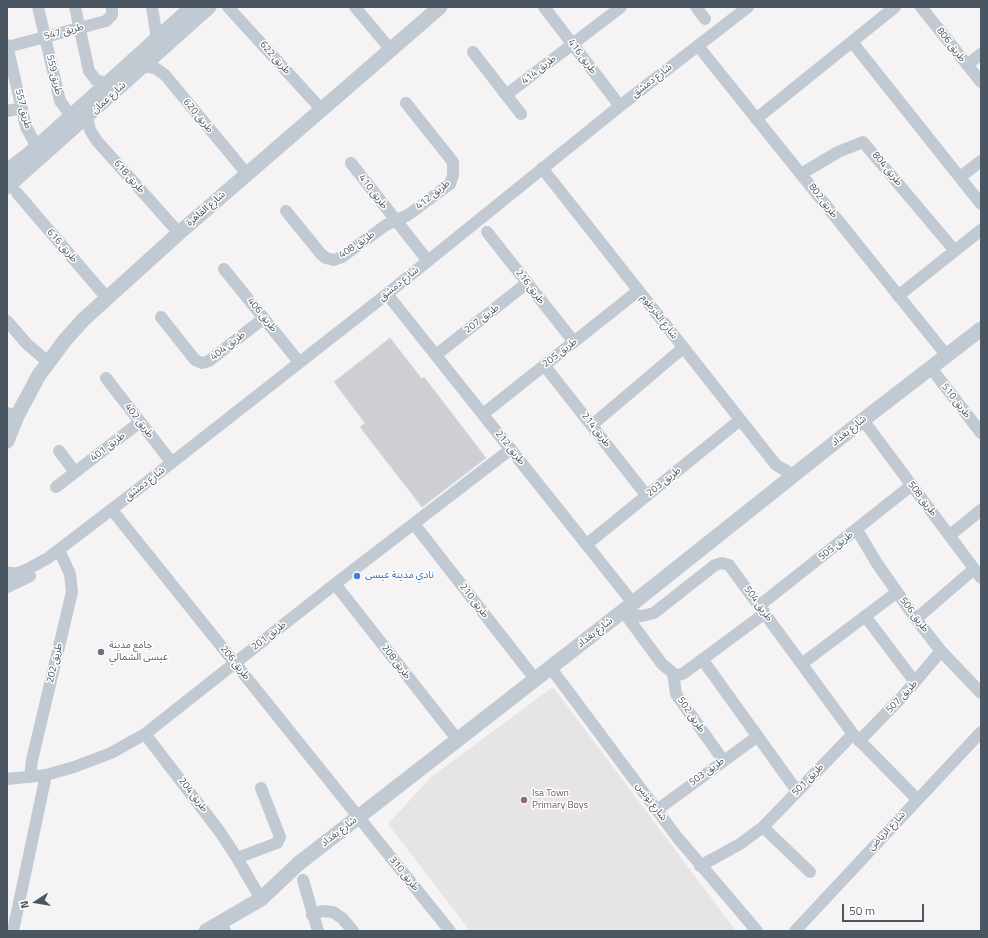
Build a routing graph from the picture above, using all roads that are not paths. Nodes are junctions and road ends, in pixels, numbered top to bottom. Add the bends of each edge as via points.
1 (38, 7) edge
2 (75, 7) edge
3 (152, 7) edge
4 (192, 7) edge
5 (209, 7) edge
6 (228, 7) edge
7 (355, 7) edge
8 (440, 7) edge
9 (544, 7) edge
10 (621, 7) edge
11 (696, 7) edge
12 (748, 7) edge
13 (895, 7) edge
14 (921, 7) edge
15 (112, 8) edge
16 (705, 20) dead end
17 (79, 28) junction
18 (45, 37) junction
19 (157, 38) junction
20 (852, 42) junction
21 (572, 44) junction
22 (7, 46) edge
23 (698, 46) junction
24 (391, 50) junction
25 (473, 52) dead end
26 (981, 54) edge
27 (967, 65) junction
28 (144, 66) junction
29 (981, 82) edge
30 (107, 84) junction
31 (506, 95) junction
32 (406, 103) dead end
33 (620, 106) junction
34 (22, 108) junction
35 (322, 110) junction
36 (7, 111) edge
37 (521, 114) dead end
38 (71, 116) junction
39 (87, 117) junction
40 (756, 119) junction
41 (37, 147) junction
42 (981, 161) edge
43 (351, 163) dead end
44 (542, 168) junction
45 (7, 171) edge
46 (247, 174) junction
47 (801, 174) junction
48 (960, 177) junction
49 (12, 190) edge
50 (981, 204) edge
51 (286, 211) dead end
52 (396, 220) junction
53 (981, 230) edge
54 (487, 232) dead end
55 (179, 233) junction
56 (955, 251) junction
57 (428, 261) junction
58 (224, 269) dead end
59 (527, 283) junction
60 (638, 291) junction
61 (387, 294) junction
62 (898, 296) junction
63 (107, 298) junction
64 (161, 318) dead end
65 (264, 318) junction
66 (7, 320) edge
67 (981, 329) edge
68 (574, 342) junction
69 (683, 348) junction
70 (436, 355) junction
71 (946, 356) junction
72 (48, 362) junction
73 (299, 362) junction
74 (544, 365) junction
75 (931, 368) junction
76 (106, 378) dead end
77 (12, 414) edge
78 (483, 414) junction
79 (740, 420) junction
80 (863, 420) junction
81 (140, 422) junction
82 (592, 425) junction
83 (981, 432) edge
84 (7, 441) edge
85 (511, 449) junction
86 (59, 451) dead end
87 (172, 463) junction
88 (776, 465) junction
89 (75, 472) junction
90 (794, 475) junction
91 (912, 485) junction
92 (56, 487) dead end
93 (779, 487) junction
94 (647, 496) junction
95 (112, 510) junction
96 (981, 510) edge
97 (414, 524) junction
98 (856, 530) junction
99 (950, 535) junction
100 (587, 544) junction
101 (59, 550) junction
102 (978, 574) edge
103 (9, 578) edge
104 (335, 584) junction
105 (896, 593) junction
106 (627, 609) junction
107 (762, 609) junction
108 (865, 616) junction
109 (916, 619) junction
110 (942, 650) junction
111 (702, 659) junction
112 (235, 662) junction
113 (802, 663) junction
114 (550, 667) junction
115 (674, 677) junction
116 (535, 679) junction
117 (916, 682) junction
118 (981, 693) edge
119 (981, 732) edge
120 (145, 734) junction
121 (758, 736) junction
122 (856, 737) junction
123 (457, 739) junction
124 (723, 760) junction
125 (46, 775) junction
126 (30, 777) junction
127 (7, 779) edge
128 (261, 788) dead end
129 (797, 791) junction
130 (917, 800) junction
131 (656, 810) junction
132 (358, 817) junction
133 (763, 827) junction
134 (238, 858) junction
135 (700, 866) junction
136 (810, 872) dead end
137 (303, 880) dead end
138 (261, 899) junction
139 (312, 915) junction
140 (223, 927) edge
141 (13, 931) edge
142 (206, 931) edge
143 (318, 931) edge
144 (353, 931) edge
145 (450, 931) edge
146 (757, 931) edge
147 (795, 931) edge

1 - 18 street, طريق 559
2 - 17 street
3 - 19 street
4 - 19 street, شارع عمان
5 - 28 street, شارع عمان
6 - 35 street, طريق 622
7 - 24 street
8 - 24 street, شارع القاهرة
9 - 21 street, طريق 416
10 - 21 street, طريق 414
11 - 16 street
12 - 23 street, شارع دمشق
13 - 20 street
14 - 27 street, طريق 806
15 - 17 street, طريق 547 via 109,20
17 - 18 street, طريق 547
17 - 30 street via 92,76
18 - 22 street, طريق 547
18 - 38 street, طريق 559 via 60,100
19 - 30 street, شارع عمان
20 - 40 street
20 - 48 street
21 - 31 street, طريق 414
21 - 33 street, طريق 416
22 - 34 street, طريق 557
23 - 33 street, شارع دمشق
23 - 40 street, طريق 802
24 - 35 street, شارع القاهرة
25 - 31 street
26 - 27 street
27 - 29 street, طريق 806
28 - 39 street, شارع عمان
28 - 46 street, طريق 620 via 155,68 165,75
30 - 38 street, شارع عمان
31 - 37 street
32 - 52 street, طريق 412 via 453,162 454,171 450,184 408,215
33 - 44 street, شارع دمشق
34 - 36 street
34 - 41 street, طريق 557 via 30,135
35 - 46 street, شارع القاهرة
38 - 41 street, شارع عمان
39 - 49 street, شارع عمان
39 - 55 street, طريق 618 via 90,130 97,141
40 - 47 street, طريق 802
41 - 45 street, شارع عمان
42 - 48 street
43 - 52 street, طريق 410
44 - 57 street, شارع دمشق
44 - 60 street, شارع الخرطوم
46 - 55 street, شارع القاهرة
47 - 56 street, طريق 804 via 838,152 863,142
47 - 62 street, طريق 802
48 - 50 street
49 - 63 street, طريق 616
51 - 52 street, طريق 408 via 321,254 330,259 342,257
52 - 57 street
53 - 56 street
54 - 59 street, طريق 216
55 - 63 street, شارع القاهرة
56 - 62 street
57 - 61 street, شارع دمشق
58 - 65 street, طريق 406
59 - 68 street, طريق 216
59 - 70 street, طريق 207
60 - 68 street, طريق 205
60 - 69 street, شارع الخرطوم
61 - 70 street, طريق 212
61 - 73 street, شارع دمشق
62 - 71 street, طريق 802
63 - 72 street, شارع القاهرة via 65,340
64 - 65 street, طريق 404 via 195,360 202,363 209,361
65 - 73 street, طريق 406
66 - 72 street via 27,344
67 - 71 street, شارع بغداد
68 - 74 street, طريق 205
69 - 79 street, شارع الخرطوم
69 - 82 street
70 - 78 street, طريق 212
71 - 75 street, شارع بغداد
72 - 77 street, شارع القاهرة
73 - 87 street, شارع دمشق
74 - 78 street, طريق 205
74 - 82 street, طريق 214
75 - 80 street, شارع بغداد
75 - 83 street, طريق 510
76 - 81 street, طريق 402
77 - 84 street, شارع القاهرة
78 - 85 street, طريق 212
79 - 88 street, شارع الخرطوم
79 - 94 street, طريق 203
80 - 90 street, شارع بغداد
80 - 91 street, طريق 508
81 - 87 street, طريق 402
81 - 89 street, طريق 401
82 - 94 street, طريق 214
85 - 97 street, طريق 201
85 - 100 street, طريق 212
86 - 89 street
87 - 95 street, شارع دمشق
88 - 90 street, شارع الخرطوم
88 - 93 street
89 - 92 street, طريق 401
90 - 93 street, شارع بغداد
91 - 98 street, طريق 505
91 - 99 street, طريق 508
93 - 106 street, شارع بغداد
94 - 100 street, طريق 203
95 - 101 street, شارع دمشق
95 - 112 street, طريق 206
96 - 99 street
97 - 104 street, طريق 201
97 - 116 street, طريق 210
98 - 105 street, طريق 506
98 - 107 street, طريق 505
99 - 102 street, طريق 508
100 - 106 street, طريق 212
101 - 103 street, شارع دمشق
101 - 126 street, طريق 202 via 70,574 72,592
102 - 109 street
104 - 112 street, طريق 201
104 - 123 street, طريق 208
105 - 108 street
105 - 109 street, طريق 506
106 - 107 street, طريق 504 via 642,616 654,613 722,562 732,568
106 - 114 street, شارع بغداد
106 - 115 street via 662,664
107 - 111 street
107 - 113 street, طريق 504
108 - 113 street
108 - 117 street
109 - 110 street, طريق 506
110 - 117 street, طريق 507
110 - 118 street, طريق 506
111 - 115 street via 684,673
111 - 121 street
112 - 120 street, طريق 201
112 - 132 street, طريق 206
113 - 122 street, طريق 504
114 - 116 street, شارع بغداد
114 - 131 street, شارع تونس
115 - 124 street, طريق 502 via 676,694
116 - 123 street, شارع بغداد
117 - 122 street, طريق 507
119 - 130 street, شارع الرياض
120 - 125 street, طريق 201 via 103,757
120 - 134 street, طريق 204 via 203,807
121 - 124 street, طريق 503
121 - 129 street
122 - 129 street, طريق 501
122 - 130 street
123 - 132 street, شارع بغداد
124 - 131 street, طريق 503
125 - 126 street, طريق 201
125 - 141 street
126 - 127 street, طريق 201
128 - 134 street via 280,837 277,843
129 - 133 street, طريق 501
130 - 147 street, شارع الرياض
131 - 135 street, شارع تونس
132 - 138 street, شارع بغداد via 298,864
132 - 145 street, طريق 310
133 - 135 street, طريق 501 via 740,844
133 - 136 street
134 - 138 street, طريق 204
135 - 146 street, شارع تونس
137 - 139 street
138 - 140 street, شارع بغداد
139 - 143 street
139 - 144 street via 333,912
140 - 142 street, شارع بغداد

